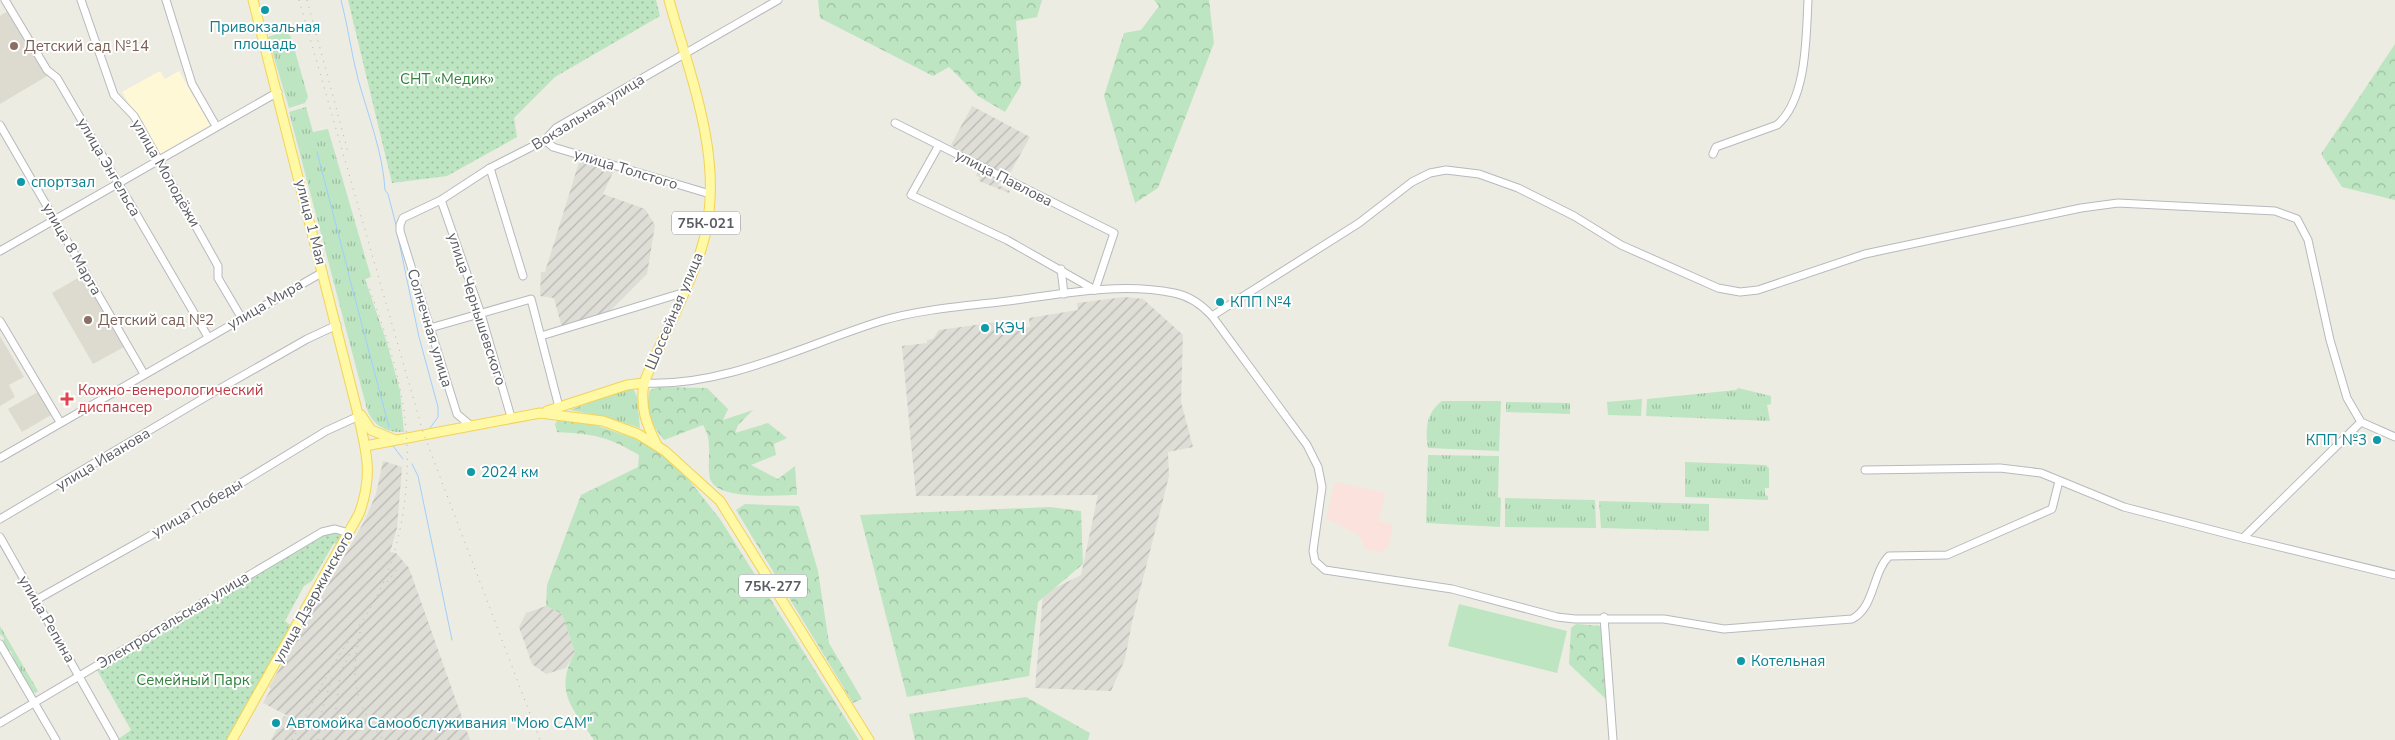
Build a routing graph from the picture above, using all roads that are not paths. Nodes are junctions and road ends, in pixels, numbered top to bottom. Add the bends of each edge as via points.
1 (5, 0) edge
2 (81, 0) edge
3 (166, 0) edge
4 (254, 0) edge
5 (669, 0) edge
6 (778, 0) edge
7 (1808, 0) edge
8 (684, 54) junction
9 (278, 92) junction
10 (895, 123) dead end
11 (0, 125) edge
12 (216, 126) junction
13 (544, 140) junction
14 (939, 145) junction
15 (1713, 154) dead end
16 (158, 159) junction
17 (490, 168) junction
18 (118, 182) junction
19 (710, 194) junction
20 (441, 200) junction
21 (55, 219) junction
22 (400, 225) joint
23 (0, 251) edge
24 (1061, 270) junction
25 (323, 272) junction
26 (523, 276) dead end
27 (1095, 290) junction
28 (682, 293) junction
29 (1064, 294) junction
30 (481, 314) junction
31 (1212, 316) junction
32 (242, 317) junction
33 (0, 320) edge
34 (337, 326) junction
35 (430, 328) junction
36 (541, 336) junction
37 (208, 337) junction
38 (144, 374) junction
39 (644, 383) junction
40 (560, 408) junction
41 (358, 413) junction
42 (540, 413) junction
43 (512, 417) junction
44 (60, 422) junction
45 (2361, 422) junction
46 (470, 424) junction
47 (2395, 437) edge
48 (379, 438) junction
49 (364, 441) junction
50 (659, 447) junction
51 (0, 458) edge
52 (1865, 470) dead end
53 (368, 473) junction
54 (2060, 481) junction
55 (0, 519) edge
56 (349, 534) junction
57 (0, 537) edge
58 (2243, 538) junction
59 (2395, 575) edge
60 (36, 600) junction
61 (1604, 618) junction
62 (0, 644) edge
63 (79, 676) junction
64 (34, 702) junction
65 (0, 723) edge
66 (56, 740) edge
67 (115, 740) edge
68 (232, 740) edge
69 (869, 740) edge
70 (1613, 740) edge

1 - 18 street, улица Энгельса via 47,70 57,78
2 - 16 street, улица Молодёжи via 114,95 134,116
3 - 12 street via 192,84
4 - 9 main road, улица 1 Мая
5 - 8 main road, 75К-021
6 - 8 street, Вокзальная улица
7 - 15 street via 1805,59 1794,102 1785,118 1776,125 1716,146
8 - 13 street, Вокзальная улица via 556,128
8 - 19 main road, Шоссейная улица / 75К-021 via 703,124
9 - 12 street
9 - 25 main road, улица 1 Мая
10 - 14 street, улица Павлова
11 - 21 street, улица 8 Марта
12 - 16 street
13 - 17 street, Вокзальная улица
13 - 19 street, улица Толстого via 553,147
14 - 24 street via 911,195 1007,240
14 - 27 street, улица Павлова via 1114,233
16 - 18 street
16 - 32 street, улица Молодёжи via 218,266 218,278
17 - 20 street, Вокзальная улица
17 - 26 street
18 - 21 street
18 - 37 street, улица Энгельса
19 - 28 main road, Шоссейная улица / 75К-021 via 701,249
20 - 22 street, Вокзальная улица via 403,218
20 - 30 street, улица Чернышевского
21 - 23 street
21 - 38 street, улица 8 Марта
22 - 35 street, Солнечная улица
24 - 27 street
24 - 29 street
25 - 32 street, улица Мира
25 - 34 main road, улица 1 Мая
27 - 29 street
27 - 31 street via 1144,289 1173,293 1196,301
28 - 36 street
28 - 39 main road, Шоссейная улица / 75К-021
29 - 39 street via 882,321 730,372 674,383
30 - 35 street
30 - 36 street via 531,299
30 - 43 street, улица Чернышевского
31 - 45 street via 1359,223 1412,182 1446,170 1479,174 1518,188 1629,249 1718,288 1740,292 1758,290 1865,254 2081,208 2118,203 2275,210 2296,220 2308,240 2347,398
31 - 61 street via 1307,445 1318,467 1322,487 1313,551 1316,561 1325,570 1452,589 1557,617
32 - 37 street, улица Мира
33 - 44 street
34 - 41 main road, улица 1 Мая
34 - 55 street, улица Иванова via 307,339 214,392
35 - 46 street, Солнечная улица via 457,414
36 - 40 street
37 - 38 street, улица Мира
38 - 44 street, улица Мира
39 - 40 main road via 627,385
39 - 50 main road, Шоссейная улица / 75К-021 via 644,416
40 - 42 main road
41 - 48 main road
41 - 49 main road, улица 1 Мая
41 - 60 street, улица Победы via 210,502
42 - 43 main road
42 - 50 main road via 603,421 638,434
43 - 46 main road
44 - 51 street, улица Мира
45 - 47 street
45 - 58 street
46 - 48 main road via 420,437
48 - 49 main road
48 - 53 main road
49 - 53 main road, улица Дзержинского
50 - 69 main road, 75К-277 via 720,501
52 - 54 street via 2000,468 2041,472
53 - 56 main road, улица Дзержинского via 366,496
54 - 58 street via 2124,507
54 - 61 street via 2052,509 1958,551 1934,556 1888,556 1862,611 1852,619 1724,629 1664,619
56 - 63 street, Электростальская улица via 335,529 322,532
56 - 68 main road, улица Дзержинского
57 - 60 street, улица Репина
58 - 59 street
60 - 63 street, улица Репина
61 - 70 street
62 - 64 street
63 - 64 street, Электростальская улица
63 - 67 street, улица Репина
64 - 65 street, Электростальская улица
64 - 66 street

